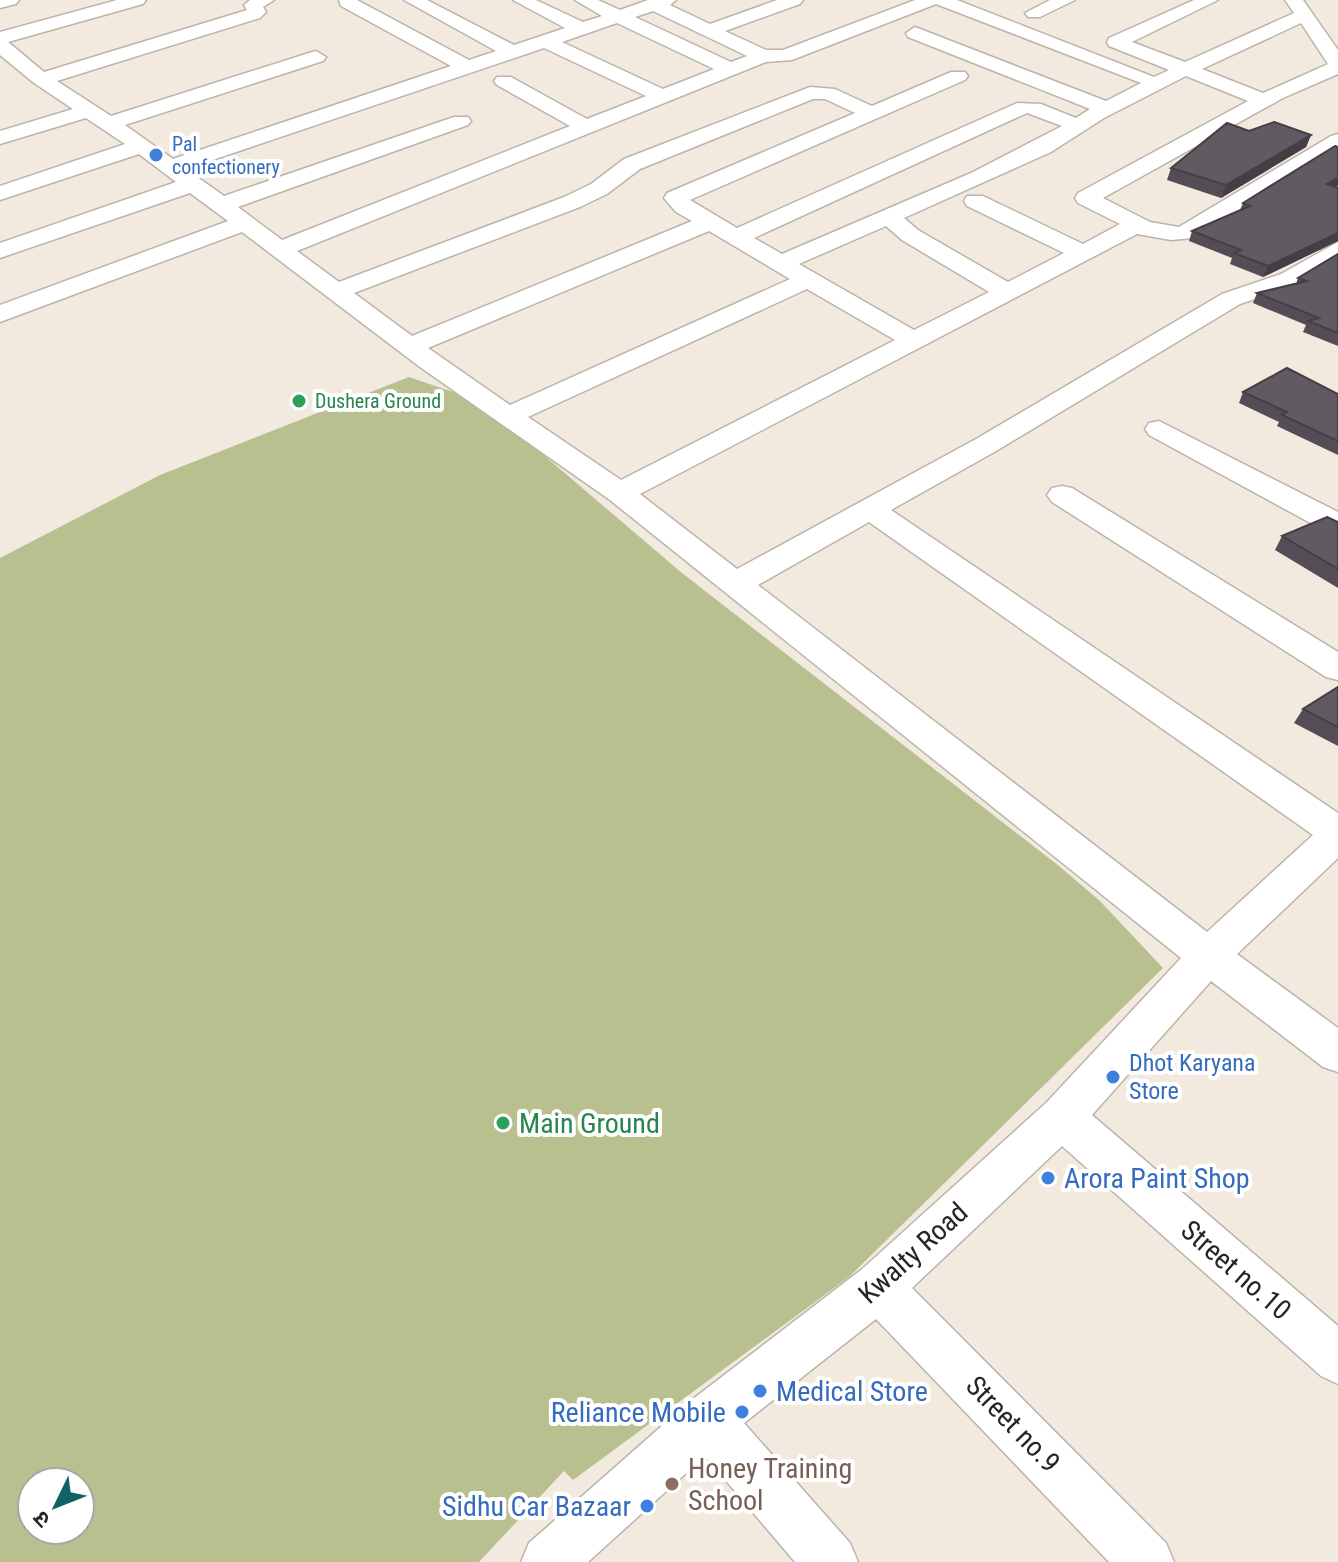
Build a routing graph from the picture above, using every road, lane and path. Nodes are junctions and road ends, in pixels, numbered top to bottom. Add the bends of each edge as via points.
1 (10, 0) edge
2 (68, 0) edge
3 (137, 0) edge
4 (265, 0) edge
5 (413, 0) edge
6 (522, 0) edge
7 (584, 0) edge
8 (794, 0) edge
9 (930, 0) edge
10 (1066, 0) edge
11 (1209, 0) edge
12 (347, 2) edge
13 (661, 2) edge
14 (0, 3) edge
15 (1299, 8) edge
16 (1034, 13) dead end
17 (618, 16) junction
18 (0, 18) edge
19 (582, 29) junction
20 (710, 30) junction
21 (915, 33) dead end
22 (0, 38) edge
23 (545, 41) junction
24 (0, 45) edge
25 (512, 52) junction
26 (763, 56) junction
27 (316, 57) dead end
28 (1338, 65) edge
29 (467, 67) junction
30 (730, 69) junction
31 (1184, 69) junction
32 (27, 76) junction
33 (958, 76) dead end
34 (504, 81) dead end
35 (1156, 82) junction
36 (662, 96) junction
37 (1264, 100) junction
38 (1106, 108) junction
39 (872, 113) junction
40 (98, 117) junction
41 (461, 121) dead end
42 (1076, 125) junction
43 (587, 127) junction
44 (0, 138) edge
45 (1338, 140) edge
46 (142, 146) junction
47 (182, 176) junction
48 (0, 193) edge
49 (1086, 198) junction
50 (975, 201) dead end
51 (221, 205) junction
52 (889, 217) junction
53 (710, 222) junction
54 (245, 223) junction
55 (1025, 225) junction
56 (1141, 226) junction
57 (736, 237) junction
58 (280, 249) junction
59 (1338, 249) edge
60 (0, 251) edge
61 (1081, 252) junction
62 (781, 263) junction
63 (809, 279) junction
64 (336, 291) junction
65 (1006, 291) junction
66 (0, 314) edge
67 (913, 340) junction
68 (409, 346) junction
69 (508, 416) junction
70 (1159, 429) dead end
71 (620, 493) junction
72 (1062, 495) dead end
73 (870, 509) junction
74 (1338, 525) edge
75 (733, 585) junction
76 (1338, 668) edge
77 (1338, 834) edge
78 (1208, 956) junction
79 (1338, 1053) edge
80 (1062, 1117) junction
81 (878, 1287) junction
82 (1338, 1359) edge
83 (707, 1420) junction
84 (548, 1562) edge
85 (831, 1562) edge
86 (1147, 1562) edge

1 - 14 street
2 - 18 street
3 - 22 street
4 - 32 street via 253,5 254,14
5 - 25 street
6 - 19 street
7 - 17 street
8 - 20 street
9 - 26 street via 785,56
9 - 35 street
10 - 16 street
11 - 31 street via 1117,40
12 - 29 street
13 - 17 street
13 - 20 street
15 - 28 street
15 - 31 street
17 - 19 street
17 - 30 street
19 - 23 street
20 - 26 street
21 - 38 street
23 - 25 street
23 - 36 street
24 - 32 street
25 - 29 street
26 - 30 street
27 - 40 street
28 - 37 street
29 - 47 street
30 - 36 street
31 - 35 street
31 - 37 street
32 - 40 street
33 - 39 street
34 - 43 street
35 - 38 street
36 - 43 street
37 - 49 street
38 - 42 street
39 - 53 street via 675,198
39 - 64 street via 828,93 810,93 632,164 572,202
40 - 44 street
40 - 46 street
41 - 51 street
42 - 52 street via 1044,146
42 - 57 street via 1024,107
43 - 58 street
45 - 56 street via 1185,233
46 - 47 street
46 - 48 street
47 - 51 street
47 - 60 street
49 - 55 street
49 - 56 street
50 - 55 street
51 - 54 street
52 - 62 street
52 - 65 street
53 - 57 street
53 - 68 street
54 - 58 street
54 - 66 street
55 - 61 street
56 - 61 street
57 - 62 street
58 - 64 street
59 - 73 street via 1290,279 1231,299
61 - 65 street
62 - 63 street
63 - 67 street
63 - 69 street
64 - 68 street
65 - 67 street
67 - 71 street
68 - 69 street
69 - 71 street
70 - 74 street
71 - 75 street
72 - 76 street
73 - 75 street
73 - 77 street
75 - 78 street
77 - 78 street, Kwalty Road
78 - 79 street
78 - 80 street, Kwalty Road
80 - 81 street, Kwalty Road
80 - 82 street, Street no.10
81 - 83 street, Kwalty Road
81 - 86 street, Street no.9
83 - 84 street, Kwalty Road
83 - 85 street

